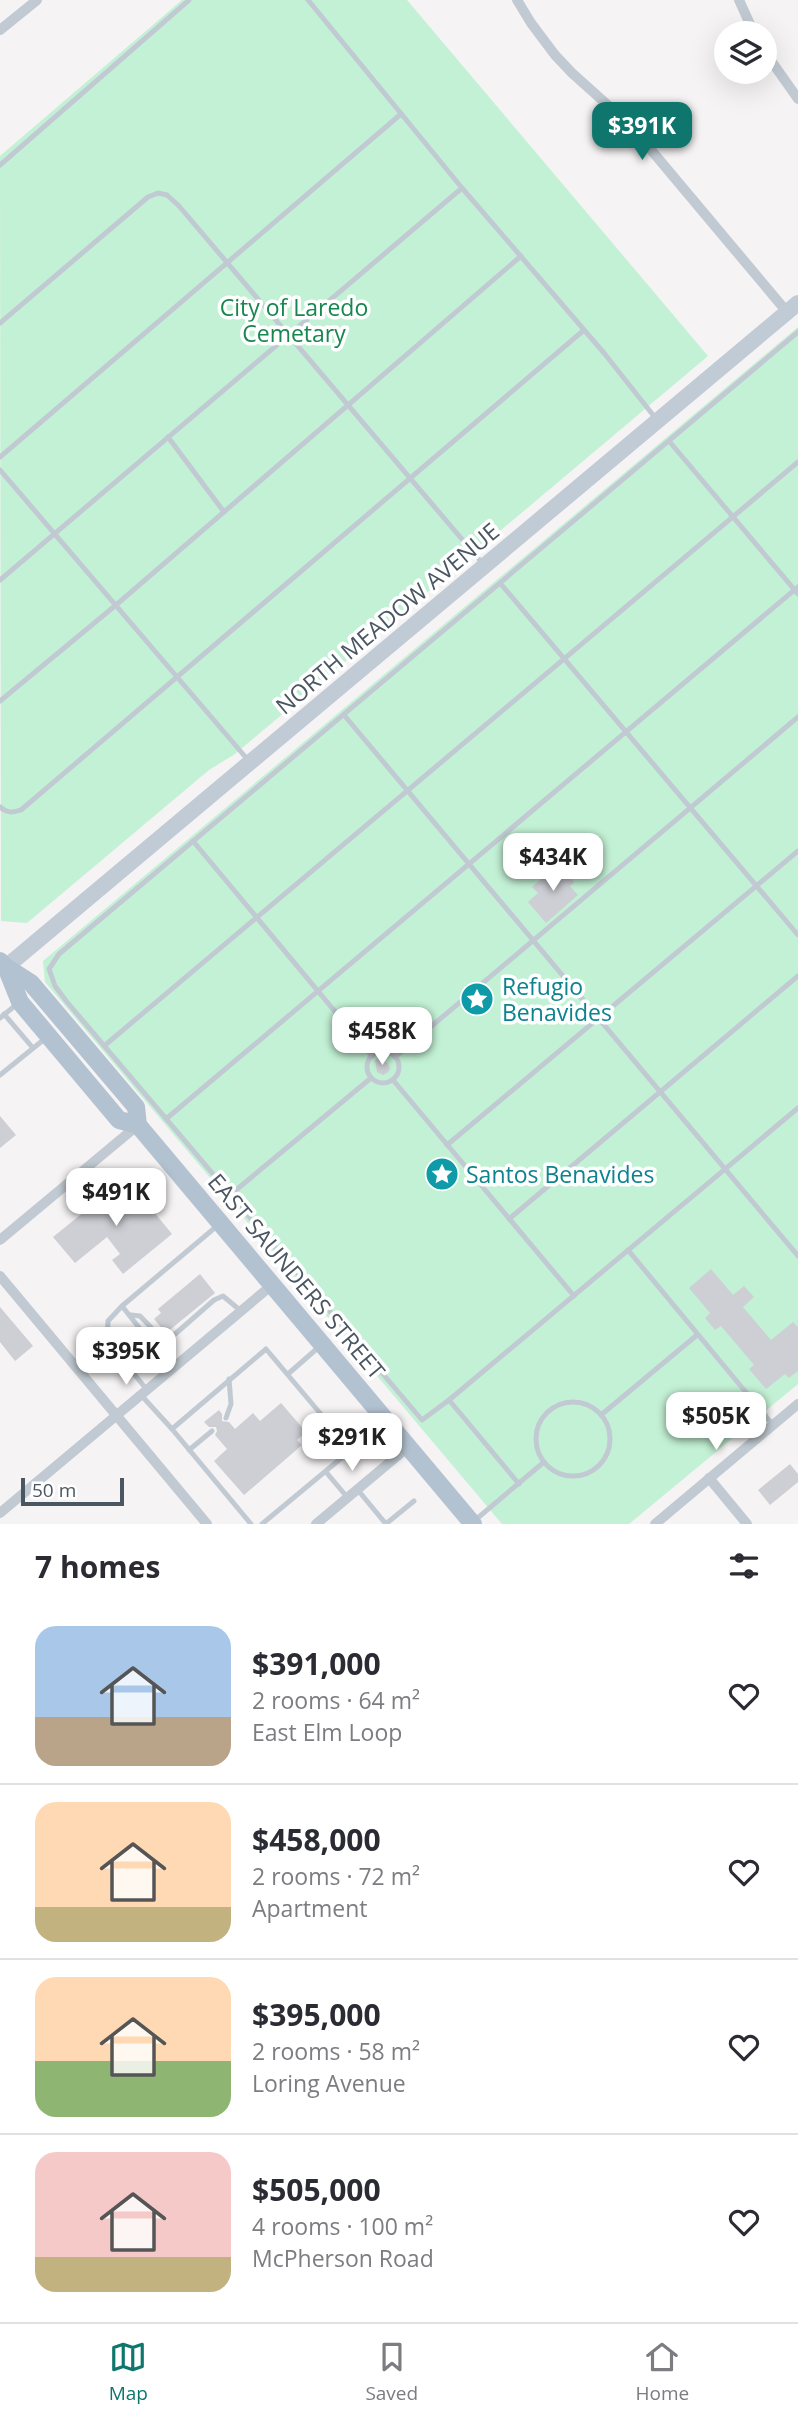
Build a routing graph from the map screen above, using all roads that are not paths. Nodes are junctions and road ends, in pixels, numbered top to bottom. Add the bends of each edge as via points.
1 (37, 0) edge
2 (189, 0) edge
3 (308, 0) edge
4 (517, 0) edge
5 (739, 0) edge
6 (749, 21) edge
7 (0, 30) edge
8 (777, 69) edge
9 (798, 99) edge
10 (401, 114) junction
11 (0, 165) edge
12 (462, 188) junction
13 (520, 256) junction
14 (228, 262) junction
15 (792, 307) edge
16 (0, 323) edge
17 (584, 330) junction
18 (798, 332) edge
19 (289, 334) junction
20 (349, 405) junction
21 (657, 421) junction
22 (168, 437) junction
23 (669, 441) junction
24 (0, 457) edge
25 (798, 462) edge
26 (0, 470) edge
27 (411, 478) junction
28 (224, 512) junction
29 (733, 517) junction
30 (54, 533) junction
31 (485, 566) junction
32 (0, 580) edge
33 (500, 583) junction
34 (797, 590) edge
35 (116, 605) junction
36 (564, 659) junction
37 (177, 677) junction
38 (0, 701) edge
39 (344, 715) junction
40 (798, 717) edge
41 (626, 731) junction
42 (250, 762) junction
43 (407, 791) junction
44 (0, 807) edge
45 (691, 808) junction
46 (193, 841) junction
47 (798, 851) edge
48 (469, 864) junction
49 (757, 886) junction
50 (257, 918) junction
51 (798, 934) edge
52 (533, 940) junction
53 (3, 964) edge
54 (798, 976) edge
55 (317, 991) junction
56 (20, 1002) junction
57 (2, 1016) edge
58 (598, 1018) junction
59 (48, 1036) junction
60 (104, 1046) junction
61 (33, 1048) junction
62 (372, 1056) junction
63 (396, 1057) junction
64 (0, 1073) edge
65 (371, 1077) junction
66 (393, 1080) junction
67 (660, 1092) junction
68 (798, 1108) edge
69 (166, 1119) junction
70 (138, 1125) junction
71 (447, 1145) junction
72 (725, 1169) junction
73 (230, 1195) junction
74 (509, 1219) junction
75 (220, 1223) junction
76 (0, 1240) edge
77 (628, 1250) junction
78 (798, 1256) edge
79 (0, 1276) edge
80 (272, 1285) junction
81 (573, 1296) junction
82 (122, 1306) junction
83 (241, 1311) junction
84 (697, 1335) junction
85 (322, 1345) junction
86 (288, 1374) junction
87 (229, 1379) junction
88 (144, 1393) junction
89 (449, 1400) junction
90 (798, 1404) edge
91 (601, 1415) junction
92 (116, 1416) junction
93 (226, 1418) dead end
94 (773, 1425) junction
95 (172, 1429) junction
96 (212, 1431) dead end
97 (408, 1447) junction
98 (189, 1450) junction
99 (544, 1462) junction
100 (326, 1472) junction
101 (709, 1478) junction
102 (519, 1484) junction
103 (357, 1489) junction
104 (347, 1497) junction
105 (414, 1501) dead end
106 (0, 1513) edge
107 (473, 1523) edge
108 (207, 1524) edge
109 (251, 1524) edge
110 (262, 1524) edge
111 (316, 1524) edge
112 (386, 1524) edge
113 (655, 1524) edge
114 (747, 1524) edge

1 - 7 street
2 - 11 lane
3 - 10 lane
4 - 15 street via 572,74 631,126
5 - 6 street
8 - 9 street
10 - 12 lane
10 - 14 lane
12 - 13 lane
12 - 19 lane
13 - 17 lane
13 - 20 lane
14 - 16 lane via 179,206 158,193
14 - 19 lane
14 - 24 lane
15 - 21 main road, NORTH MEADOW AVENUE
17 - 21 lane
17 - 27 lane
18 - 23 lane
19 - 20 lane
19 - 22 lane
20 - 27 lane
20 - 28 lane
21 - 31 main road, NORTH MEADOW AVENUE
22 - 28 lane
22 - 30 lane
23 - 29 lane
23 - 33 lane
25 - 29 lane
26 - 30 lane
27 - 31 lane
27 - 37 lane
28 - 35 lane
29 - 34 lane
29 - 36 lane
30 - 32 lane
30 - 35 lane
31 - 42 main road, NORTH MEADOW AVENUE
33 - 36 lane
33 - 39 lane
34 - 41 lane
35 - 37 lane
35 - 38 lane
36 - 41 lane
36 - 43 lane
37 - 42 lane
37 - 44 lane via 21,810
39 - 43 lane
39 - 46 lane
40 - 45 lane
41 - 45 lane
41 - 48 lane
42 - 53 main road, NORTH MEADOW AVENUE
43 - 48 lane
43 - 50 lane
45 - 49 lane
45 - 52 lane
46 - 50 lane
46 - 60 lane via 49,969 55,986
47 - 49 lane
48 - 52 lane
48 - 55 lane
49 - 51 lane
49 - 58 lane
50 - 55 lane
50 - 60 lane
52 - 58 lane
52 - 63 lane
53 - 56 main road, EAST SAUNDERS STREET
53 - 70 main road, EAST SAUNDERS STREET via 31,984 136,1107
54 - 67 lane
55 - 62 lane
55 - 69 lane
56 - 57 lane
56 - 59 main road, EAST SAUNDERS STREET
57 - 61 lane
58 - 67 lane
58 - 71 lane
59 - 61 lane
59 - 70 main road, EAST SAUNDERS STREET via 120,1120
60 - 69 lane
61 - 64 lane
62 - 63 lane via 384,1051
62 - 65 lane via 367,1069
63 - 66 lane via 399,1072
65 - 66 lane via 384,1083
65 - 73 lane
66 - 71 lane
67 - 72 lane
67 - 74 lane
68 - 72 lane
69 - 73 lane
70 - 75 main road, EAST SAUNDERS STREET
70 - 76 street
71 - 74 lane
72 - 77 lane
72 - 78 lane
73 - 89 lane via 417,1417 428,1417
74 - 81 lane
75 - 80 main road, EAST SAUNDERS STREET
75 - 82 lane
77 - 81 lane
77 - 84 lane
79 - 92 street
80 - 83 street
80 - 85 main road, EAST SAUNDERS STREET
81 - 89 lane
82 - 83 lane via 157,1344 223,1296
82 - 88 lane via 108,1321 107,1340
83 - 88 street
84 - 91 lane
84 - 94 lane
85 - 86 lane
85 - 97 main road, EAST SAUNDERS STREET
86 - 87 lane via 266,1349
86 - 100 lane via 341,1438 345,1455
87 - 93 lane via 232,1404
87 - 95 lane
88 - 92 street
88 - 95 lane
89 - 102 lane
90 - 94 street
91 - 99 lane via 578,1402 554,1407 544,1415 536,1439
91 - 99 lane via 610,1435 605,1458 597,1467 576,1476 564,1475
92 - 106 street
92 - 108 street
94 - 101 street
95 - 98 lane
96 - 98 lane
97 - 103 street
97 - 107 main road, EAST SAUNDERS STREET
98 - 109 lane
99 - 102 lane
100 - 104 lane
100 - 110 lane
101 - 113 street
101 - 114 street
102 - 107 lane
103 - 104 street
103 - 112 lane
104 - 111 street
105 - 112 lane

